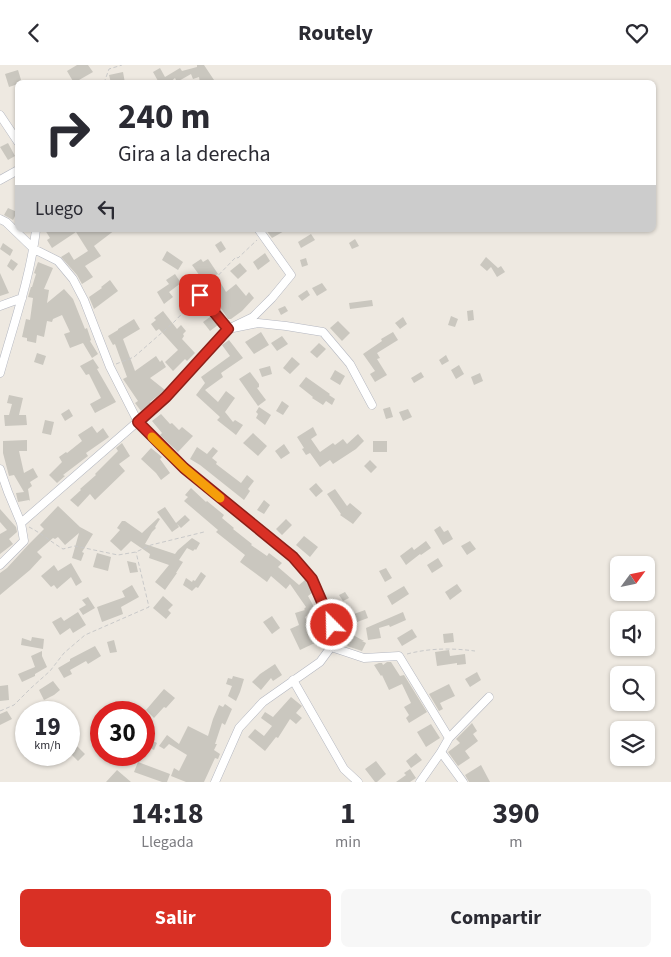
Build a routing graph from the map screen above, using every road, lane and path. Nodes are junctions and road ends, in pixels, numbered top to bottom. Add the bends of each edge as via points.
1 (122, 65) edge
2 (105, 80) edge
3 (0, 115) edge
4 (15, 138) edge
5 (15, 172) edge
6 (0, 179) edge
7 (0, 219) edge
8 (15, 231) edge
9 (16, 232) edge
10 (36, 232) edge
11 (261, 232) edge
12 (34, 249) junction
13 (200, 295) junction
14 (22, 298) junction
15 (0, 306) edge
16 (228, 329) junction
17 (110, 367) junction
18 (0, 373) edge
19 (372, 405) dead end
20 (138, 422) junction
21 (0, 469) edge
22 (22, 523) junction
23 (204, 532) dead end
24 (136, 552) junction
25 (0, 565) edge
26 (330, 647) junction
27 (475, 651) dead end
28 (399, 657) junction
29 (293, 680) junction
30 (489, 697) dead end
31 (0, 711) edge
32 (449, 738) junction
33 (441, 752) junction
34 (215, 782) edge
35 (358, 782) edge
36 (420, 782) edge
37 (462, 782) edge

1 - 2 path via 109,69
3 - 4 street
5 - 6 street
7 - 8 street
9 - 12 street
10 - 12 street
11 - 13 path
11 - 16 street via 291,275 252,317
12 - 14 street
12 - 17 street via 58,261 73,279
13 - 16 street
13 - 17 path via 134,357
14 - 15 street
14 - 18 street
16 - 19 street via 258,323 323,332 350,364
16 - 20 street via 166,397
17 - 20 street
20 - 22 street
20 - 26 street via 184,468 293,557 312,579 332,625
21 - 22 street
22 - 24 path via 63,549 75,546 118,555
22 - 25 street via 24,541
23 - 24 path
24 - 31 path via 149,607 85,635 14,705
26 - 28 street via 364,658
26 - 29 street via 320,662
27 - 28 path via 452,648 422,650
28 - 32 street
29 - 34 street via 263,702 239,728
29 - 35 street via 344,769
30 - 32 street
32 - 33 street
33 - 36 street
33 - 37 street

